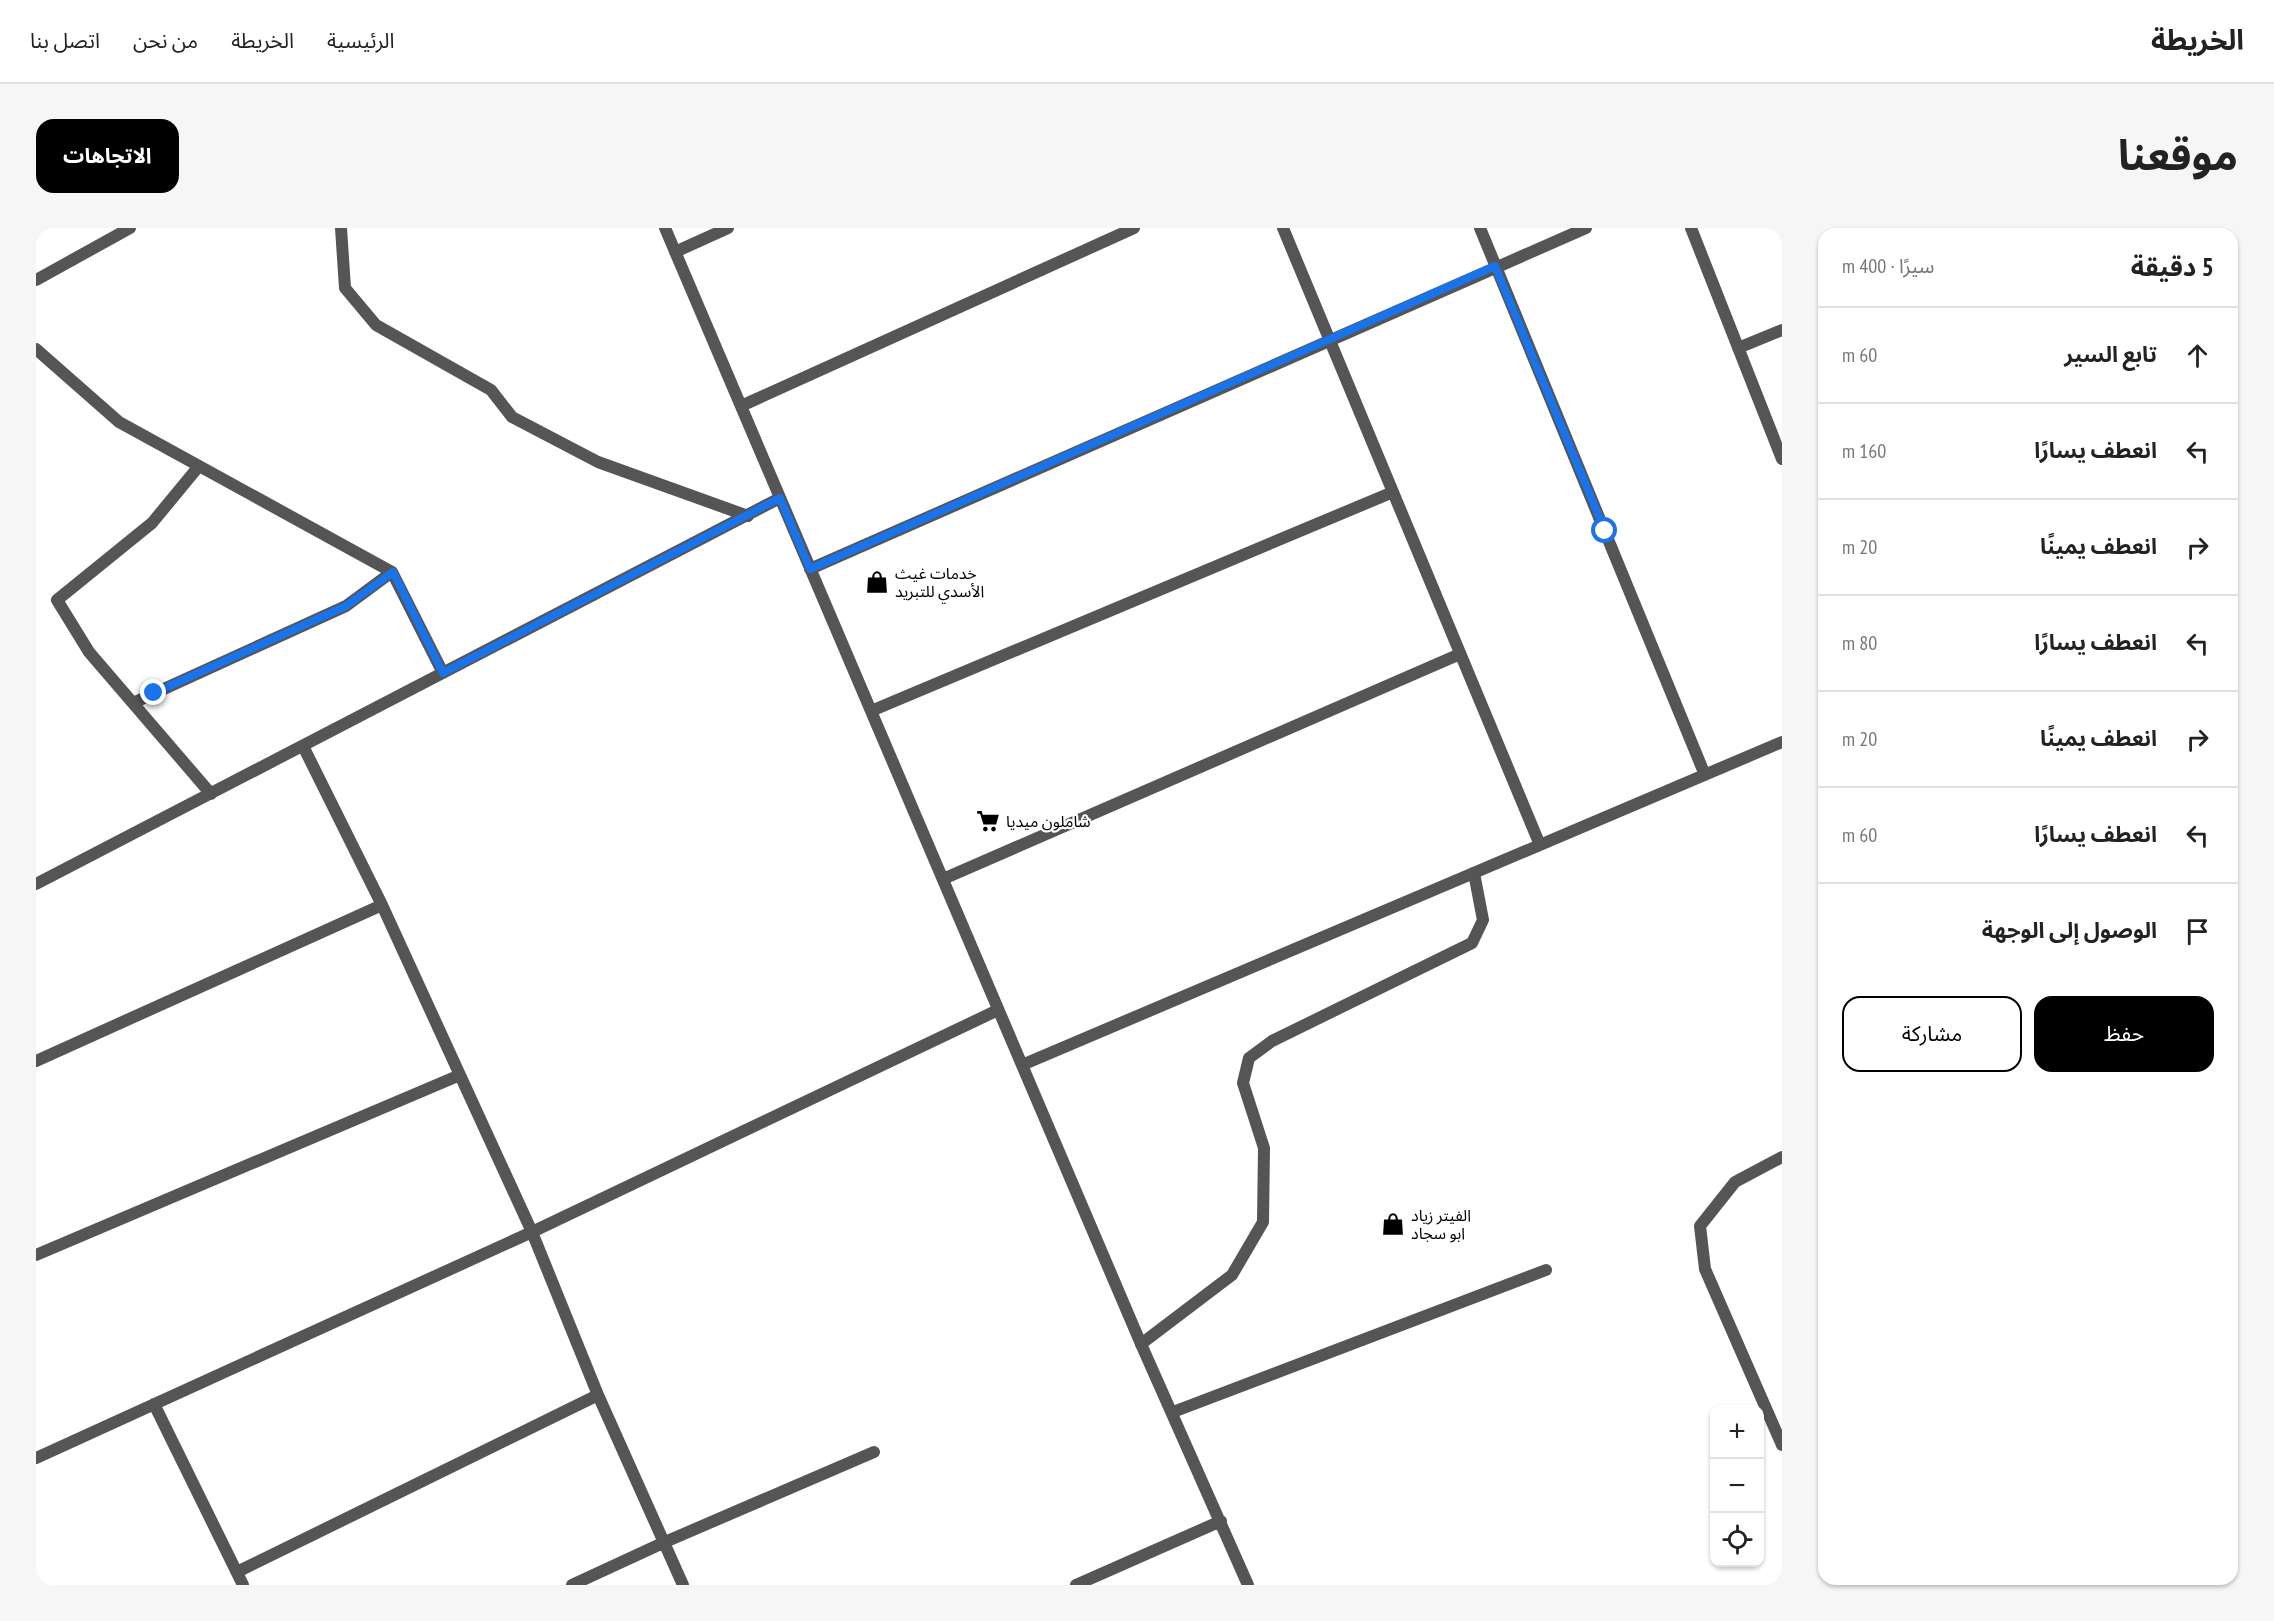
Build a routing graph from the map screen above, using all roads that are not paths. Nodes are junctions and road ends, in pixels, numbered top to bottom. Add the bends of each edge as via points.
1 (130, 228) edge
2 (341, 228) edge
3 (665, 228) edge
4 (728, 228) edge
5 (1134, 228) edge
6 (1283, 228) edge
7 (1480, 228) edge
8 (1586, 228) edge
9 (1691, 228) edge
10 (675, 252) junction
11 (1495, 266) junction
12 (36, 280) edge
13 (1782, 330) edge
14 (1330, 340) junction
15 (1738, 348) junction
16 (36, 350) edge
17 (741, 406) junction
18 (1782, 459) edge
19 (199, 466) junction
20 (1393, 492) junction
21 (780, 498) junction
22 (748, 516) junction
23 (810, 569) junction
24 (393, 572) junction
25 (1460, 654) junction
26 (443, 673) junction
27 (133, 703) junction
28 (871, 711) junction
29 (1782, 742) edge
30 (303, 746) junction
31 (1705, 775) junction
32 (211, 794) junction
33 (1540, 845) junction
34 (1474, 873) junction
35 (943, 879) junction
36 (36, 884) edge
37 (382, 904) junction
38 (999, 1010) junction
39 (36, 1061) edge
40 (1022, 1065) junction
41 (460, 1075) junction
42 (1782, 1157) edge
43 (532, 1232) junction
44 (36, 1255) edge
45 (1546, 1270) dead end
46 (1141, 1344) junction
47 (598, 1395) junction
48 (154, 1404) junction
49 (1173, 1412) junction
50 (1782, 1445) edge
51 (874, 1452) dead end
52 (36, 1458) edge
53 (1221, 1521) junction
54 (665, 1542) junction
55 (237, 1572) junction
56 (243, 1585) edge
57 (572, 1585) edge
58 (683, 1585) edge
59 (1076, 1585) edge
60 (1248, 1585) edge

1 - 12 street
2 - 22 street via 345,288 376,325 491,390 512,417 598,462
3 - 10 street
4 - 10 street
5 - 17 street
6 - 14 street
7 - 11 street
8 - 11 street
9 - 15 street
10 - 17 street
11 - 14 street
11 - 31 street
13 - 15 street
14 - 20 street
14 - 23 street
15 - 18 street
16 - 19 street via 119,422
17 - 21 street
19 - 24 street
19 - 27 street via 152,523 57,600 89,652
20 - 25 street
20 - 28 street
21 - 22 street
21 - 23 street
22 - 26 street
23 - 28 street
24 - 26 street
24 - 27 street via 346,606
25 - 33 street
25 - 35 street
26 - 30 street
27 - 32 street
28 - 35 street
29 - 31 street
30 - 32 street
30 - 37 street
31 - 33 street
32 - 36 street
33 - 34 street
34 - 40 street
34 - 46 street via 1483,920 1472,943 1272,1041 1249,1058 1243,1083 1264,1148 1263,1222 1232,1275
35 - 38 street
37 - 39 street
37 - 41 street
38 - 40 street
38 - 43 street
40 - 46 street
41 - 43 street
41 - 44 street
42 - 50 street via 1735,1182 1700,1226 1705,1269
43 - 47 street
43 - 48 street
45 - 49 street
46 - 49 street
47 - 54 street
47 - 55 street
48 - 52 street
48 - 55 street
49 - 53 street
51 - 54 street
53 - 59 street
53 - 60 street
54 - 57 street
54 - 58 street
55 - 56 street

